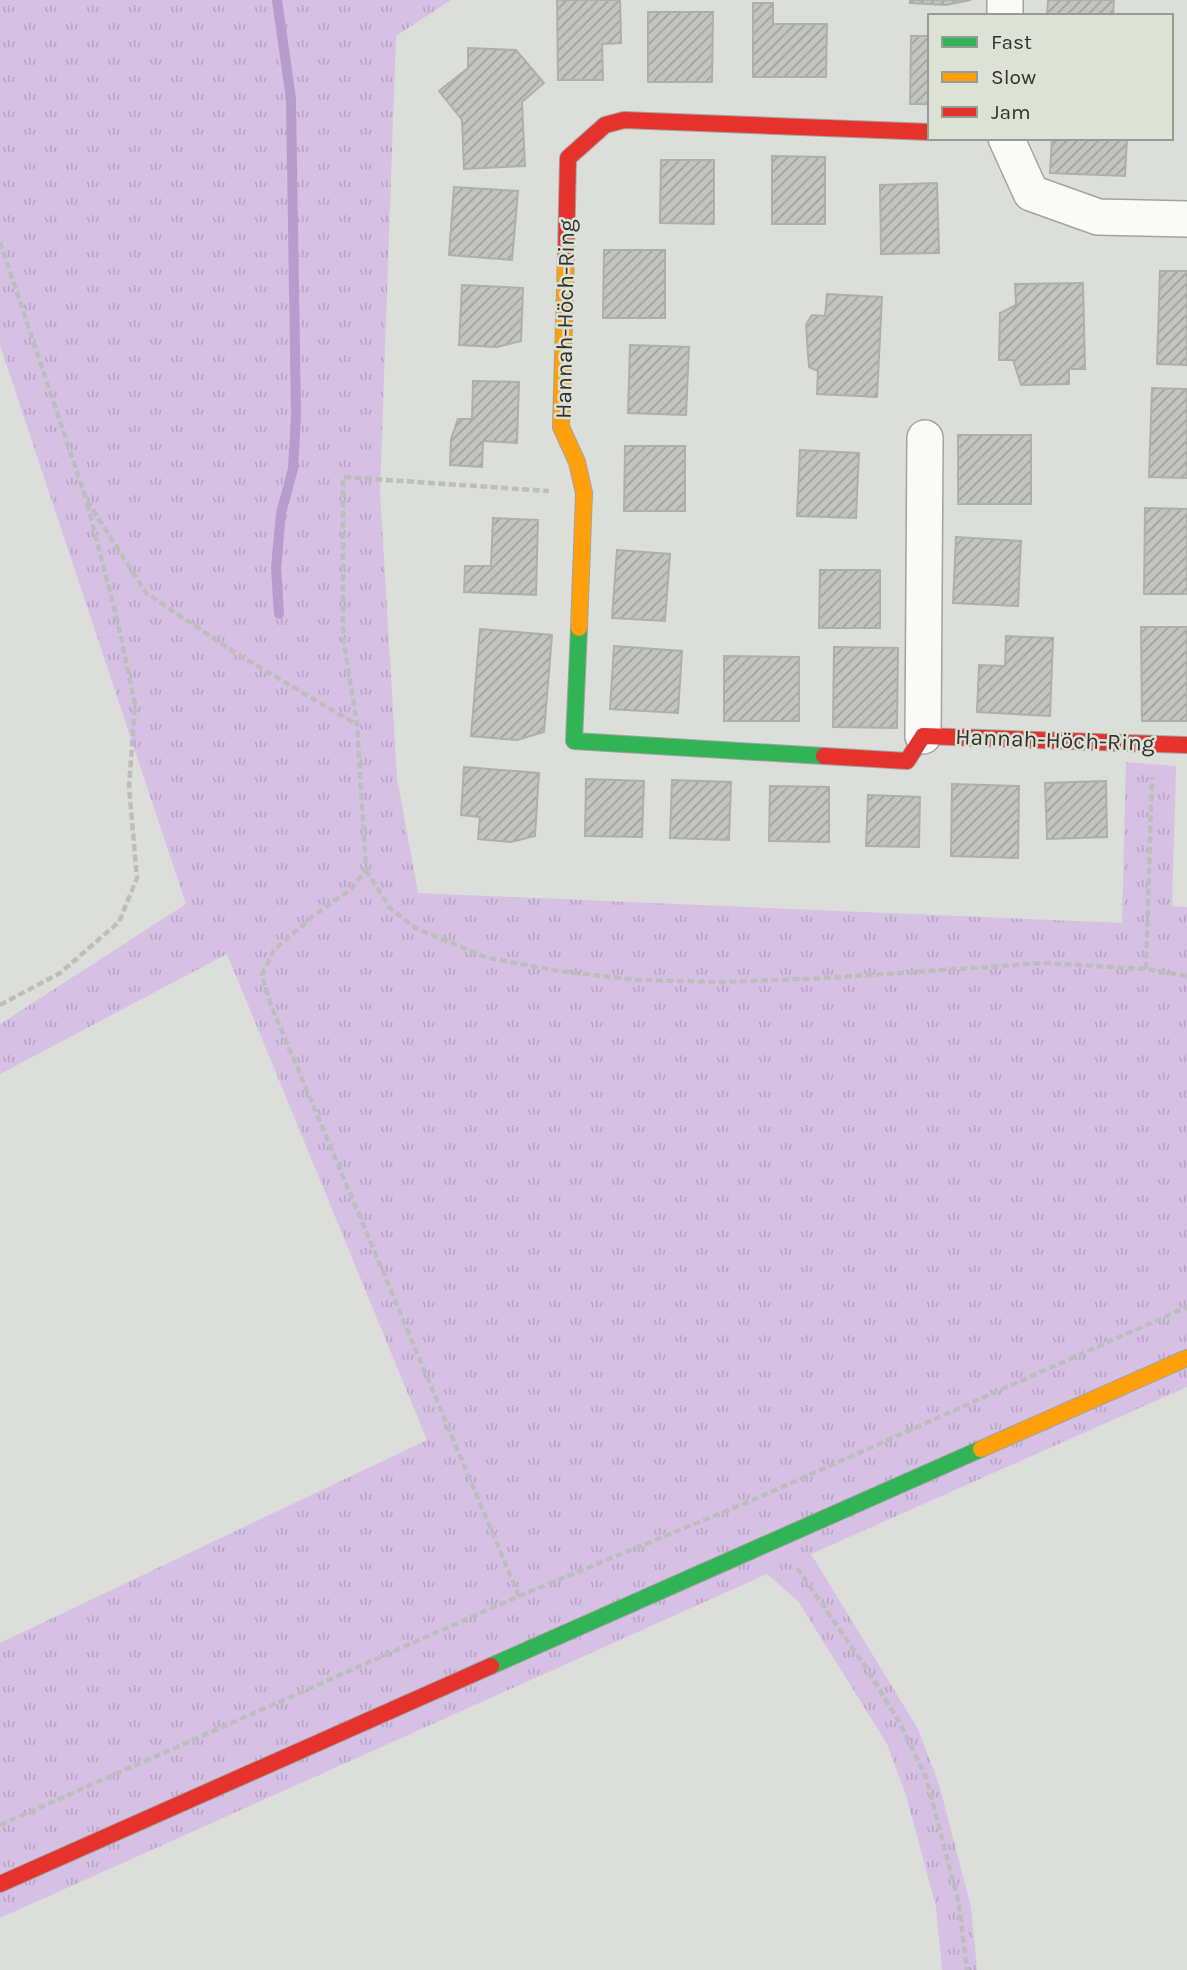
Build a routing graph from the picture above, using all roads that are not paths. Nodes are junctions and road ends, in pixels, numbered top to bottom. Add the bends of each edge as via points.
1 (928, 132) edge
2 (1007, 140) edge
3 (1187, 219) edge
4 (925, 439) dead end
5 (923, 736) junction
6 (1187, 745) edge
7 (1187, 1358) edge
8 (0, 1884) edge

1 - 5 street, Hannah-Höch-Ring via 624,120 605,125 568,158 561,427 577,462 584,493 574,741 907,761
2 - 3 street via 1031,193 1098,217
4 - 5 street, Hannah-Höch-Ring
5 - 6 street, Hannah-Höch-Ring
7 - 8 street

